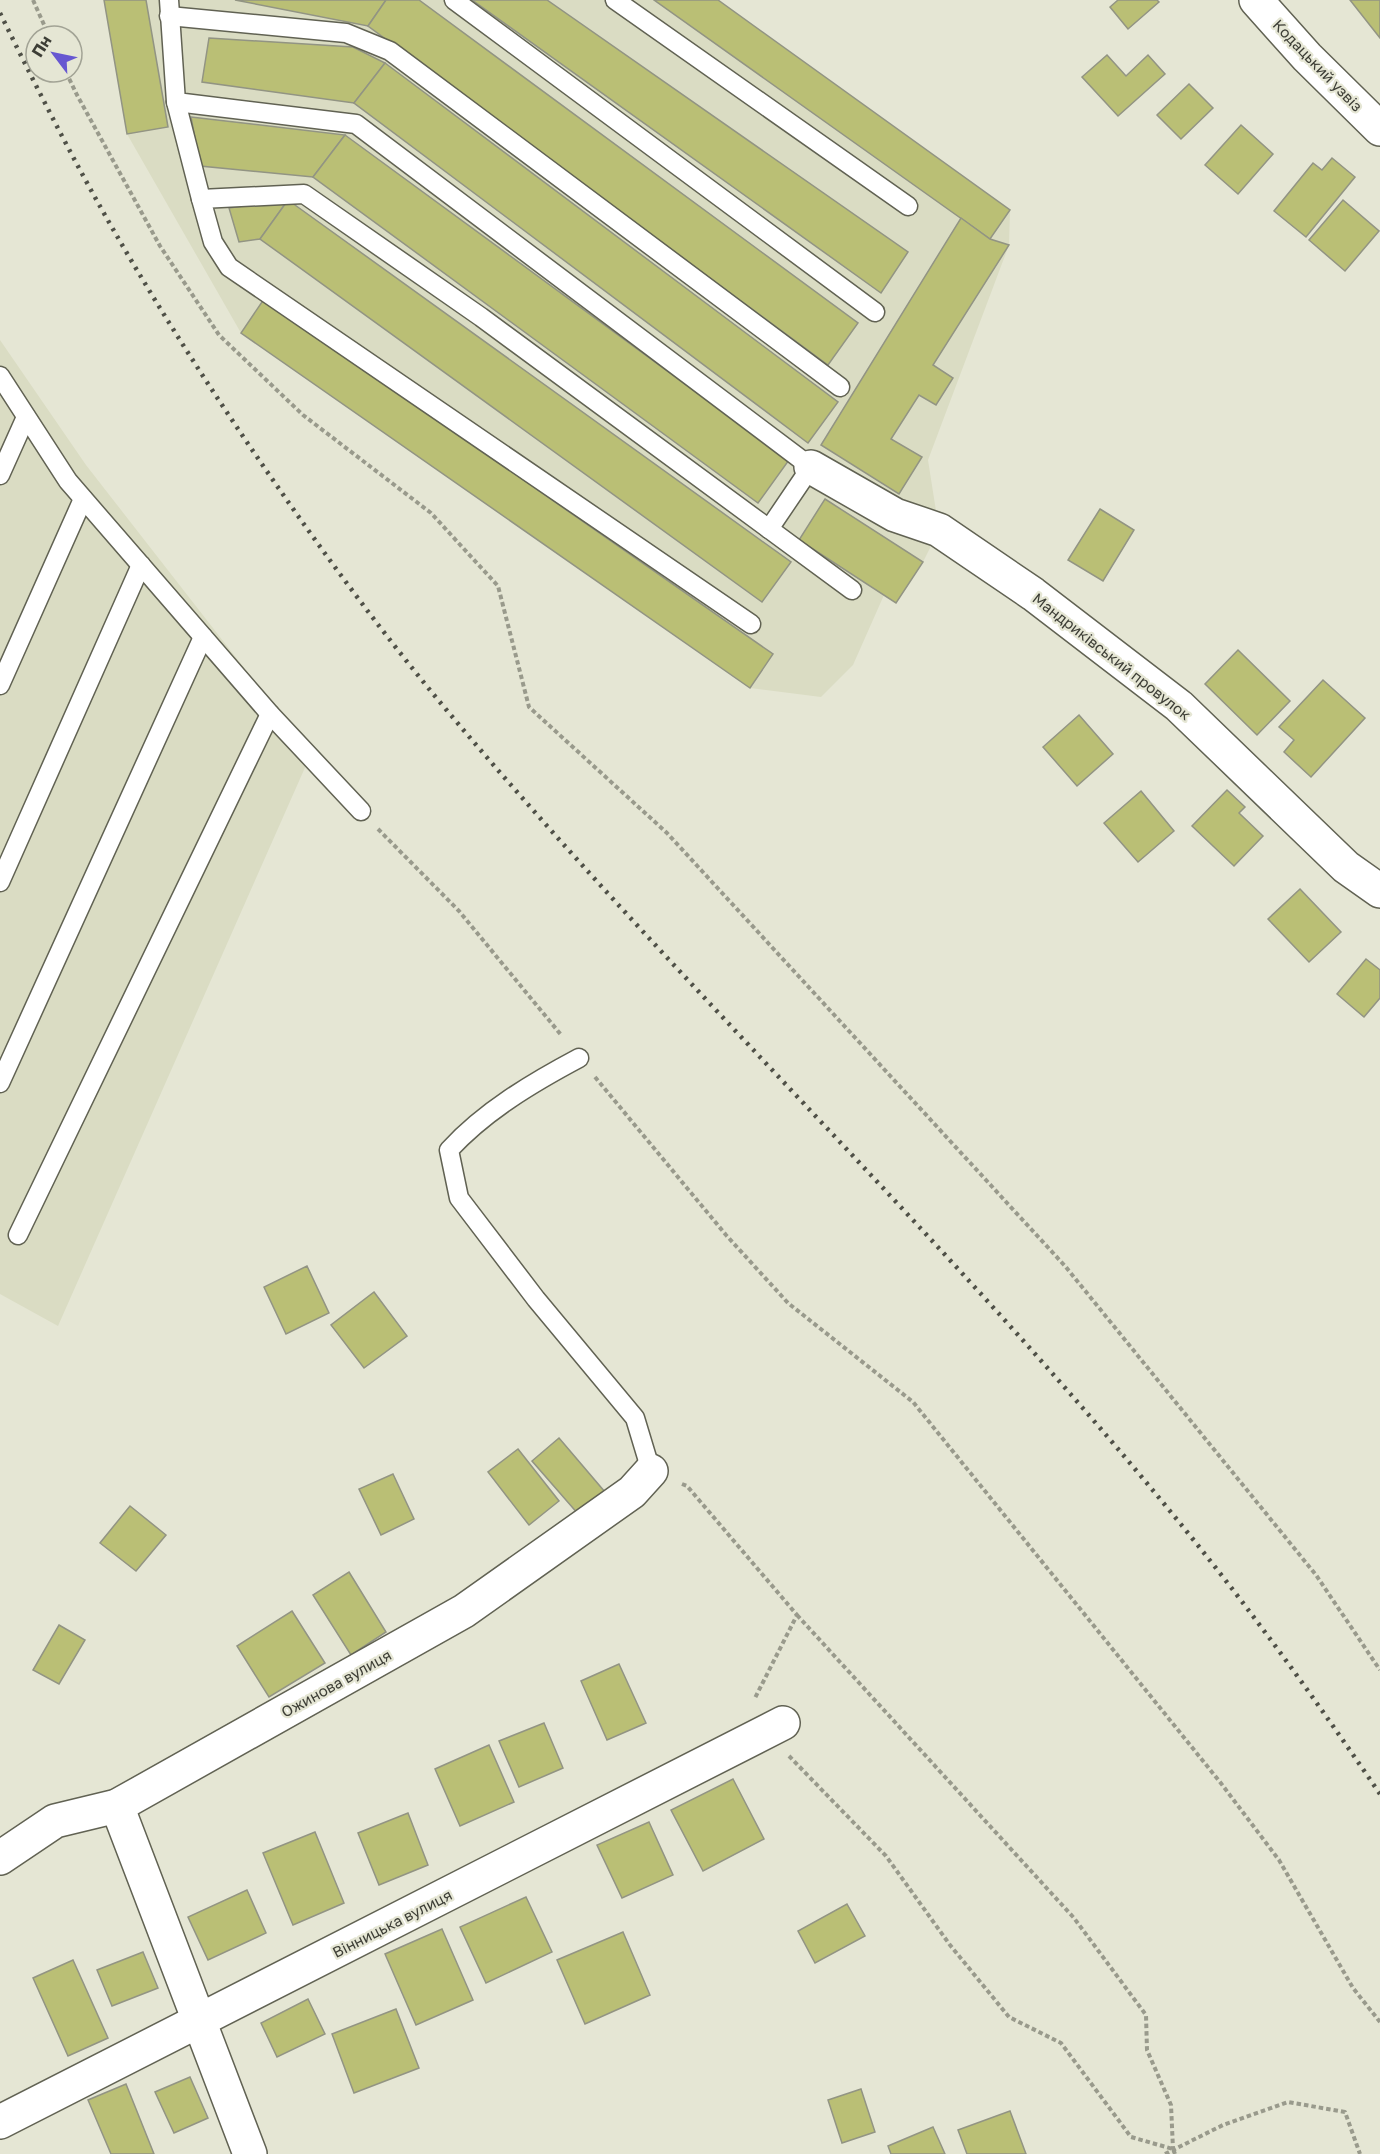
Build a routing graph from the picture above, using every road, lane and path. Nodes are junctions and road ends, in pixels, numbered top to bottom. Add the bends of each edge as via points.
1 (33, 0) edge
2 (453, 0) edge
3 (615, 0) edge
4 (1256, 0) edge
5 (169, 8) edge
6 (44, 24) edge
7 (72, 84) edge
8 (176, 102) junction
9 (1380, 129) edge
10 (201, 199) junction
11 (908, 206) dead end
12 (875, 312) dead end
13 (0, 376) edge
14 (840, 387) dead end
15 (26, 417) junction
16 (811, 467) junction
17 (0, 474) edge
18 (83, 499) junction
19 (769, 529) junction
20 (141, 566) junction
21 (852, 590) dead end
22 (751, 624) dead end
23 (203, 637) junction
24 (0, 685) edge
25 (270, 714) junction
26 (361, 811) joint
27 (0, 882) edge
28 (1380, 891) edge
29 (579, 1058) junction
30 (0, 1083) edge
31 (18, 1235) dead end
32 (651, 1472) junction
33 (797, 1615) junction
34 (1380, 1670) edge
35 (774, 1728) junction
36 (117, 1806) junction
37 (0, 1858) edge
38 (200, 2020) junction
39 (1380, 2022) edge
40 (0, 2122) edge
41 (1174, 2152) edge
42 (250, 2154) edge
43 (1165, 2154) edge
44 (1360, 2154) edge

1 - 6 path
2 - 12 lane
3 - 11 lane
4 - 9 street, Кодацький узвіз
5 - 8 lane
5 - 14 lane via 346,33 390,51
7 - 34 path via 160,246 219,335 303,415 431,513 498,586 529,707 667,833 1065,1266 1317,1575
8 - 10 lane
8 - 16 lane via 356,124
10 - 19 lane via 304,194 481,317
10 - 22 lane via 213,242 229,267
13 - 15 lane
15 - 17 lane
15 - 18 lane
16 - 19 lane
16 - 28 street, Мандриківський провулок via 895,515 939,530 1032,594 1179,706 1346,867
18 - 20 lane
18 - 24 lane
19 - 21 lane
20 - 23 lane
20 - 27 lane
23 - 25 lane
23 - 30 lane
25 - 26 lane
25 - 31 lane
26 - 29 path via 459,911
29 - 32 lane via 537,1080 466,1131 449,1150 459,1198 635,1418
29 - 39 path via 726,1235 788,1303 913,1402 1279,1860 1353,1988
32 - 33 path via 687,1486
32 - 36 street, Ожинова вулиця via 632,1492 464,1611
33 - 35 path via 754,1700
33 - 41 path via 1074,1917 1146,2016 1147,2050 1171,2105
35 - 38 street, Вінницька вулиця
35 - 41 path via 885,1856 1009,2017 1061,2043 1131,2137
36 - 37 street, Ожинова вулиця via 55,1821
36 - 38 street
38 - 40 street, Вінницька вулиця
38 - 42 street
41 - 43 path
41 - 44 path via 1223,2125 1288,2102 1345,2112

